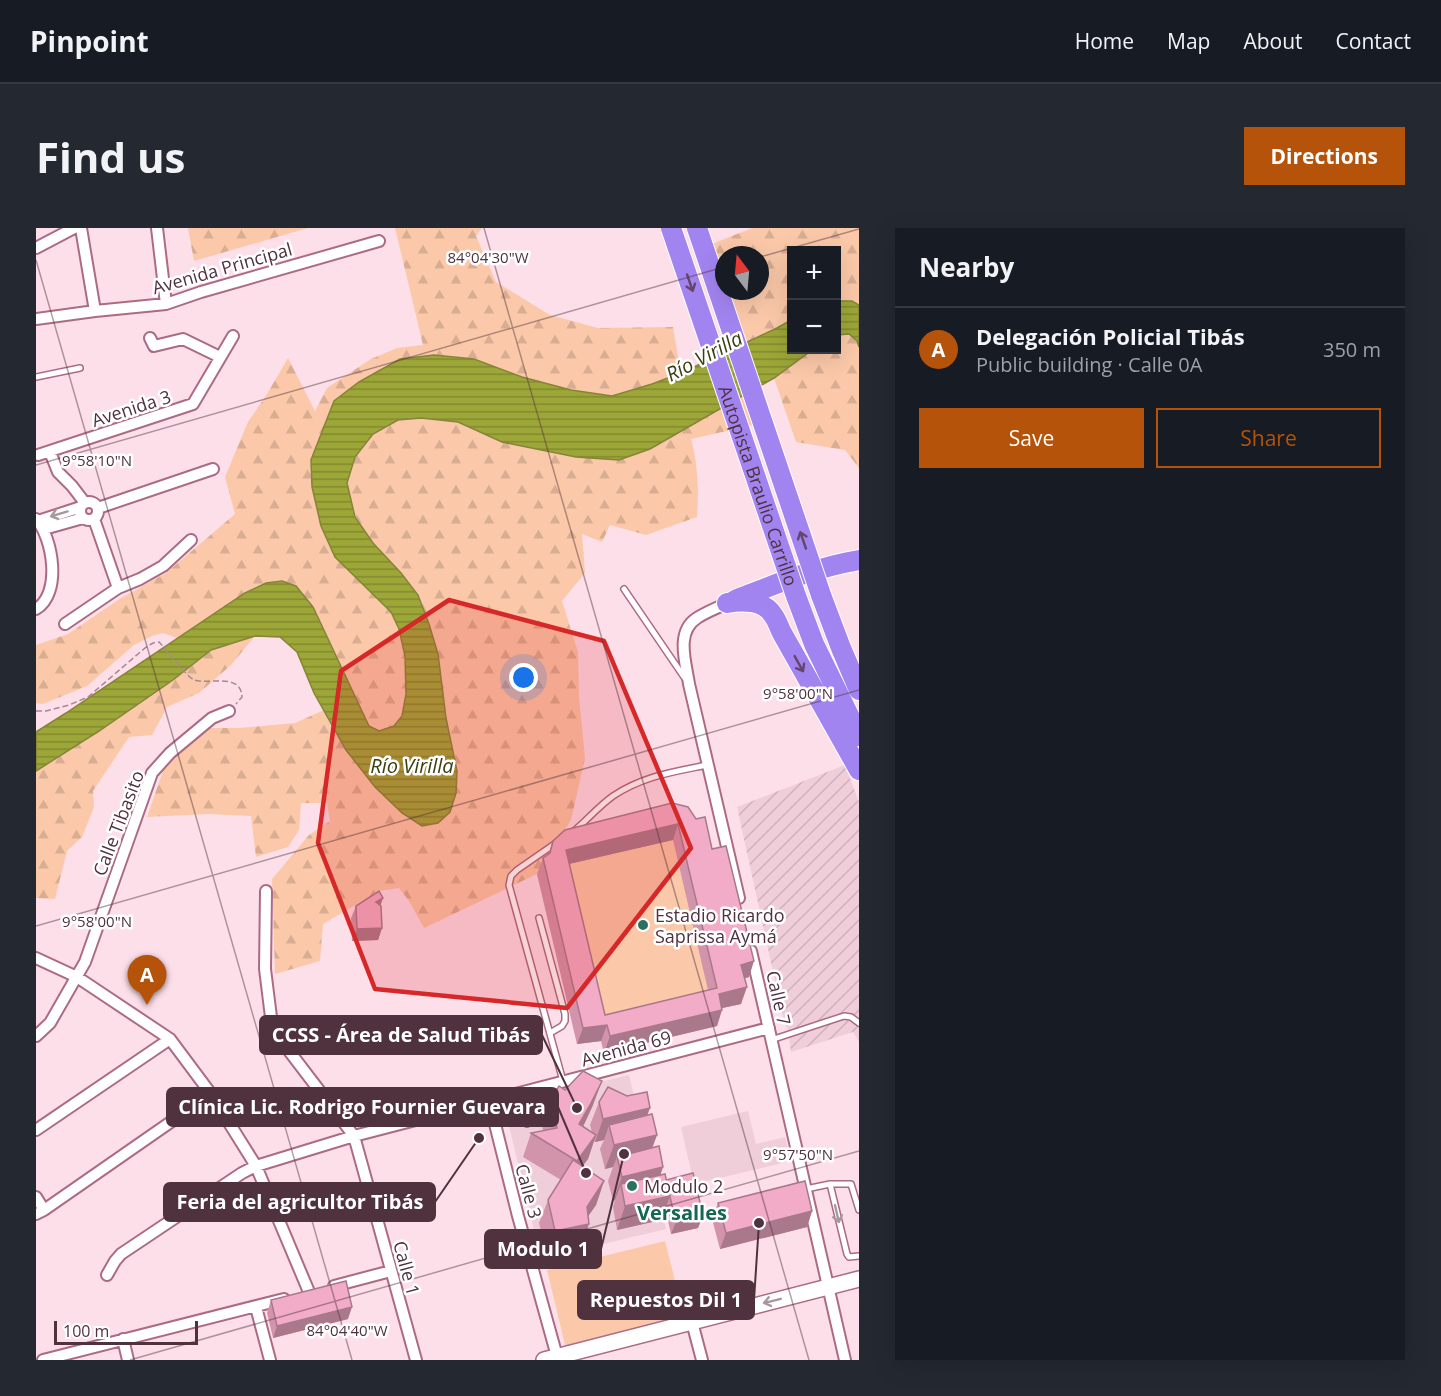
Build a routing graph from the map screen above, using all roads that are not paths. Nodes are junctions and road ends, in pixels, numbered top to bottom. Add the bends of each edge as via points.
1 (74, 228) edge
2 (81, 228) edge
3 (157, 228) edge
4 (671, 228) edge
5 (697, 228) edge
6 (379, 241) dead end
7 (36, 248) edge
8 (166, 304) junction
9 (95, 311) junction
10 (36, 319) edge
11 (233, 336) dead end
12 (150, 338) dead end
13 (220, 357) junction
14 (80, 368) dead end
15 (36, 377) edge
16 (50, 452) junction
17 (38, 455) dead end
18 (213, 470) dead end
19 (88, 511) junction
20 (39, 523) edge
21 (191, 540) dead end
22 (859, 560) edge
23 (796, 586) junction
24 (118, 588) junction
25 (624, 589) dead end
26 (727, 603) junction
27 (36, 609) edge
28 (772, 612) junction
29 (65, 624) dead end
30 (689, 684) junction
31 (859, 690) edge
32 (229, 711) road end
33 (859, 736) edge
34 (708, 765) junction
35 (859, 770) edge
36 (266, 891) dead end
37 (742, 914) edge
38 (539, 918) dead end
39 (747, 937) edge
40 (36, 958) edge
41 (77, 977) junction
42 (859, 1023) edge
43 (769, 1028) junction
44 (550, 1033) junction
45 (36, 1036) edge
46 (170, 1039) junction
47 (771, 1040) junction
48 (563, 1081) junction
49 (520, 1092) junction
50 (211, 1094) junction
51 (489, 1100) junction
52 (527, 1124) dead end
53 (36, 1130) edge
54 (354, 1136) junction
55 (256, 1166) junction
56 (830, 1184) junction
57 (806, 1189) junction
58 (36, 1197) edge
59 (859, 1210) edge
60 (40, 1212) edge
61 (859, 1256) edge
62 (391, 1271) junction
63 (107, 1275) dead end
64 (859, 1279) edge
65 (828, 1287) junction
66 (309, 1292) junction
67 (256, 1307) junction
68 (692, 1322) junction
69 (123, 1339) junction
70 (553, 1359) edge
71 (43, 1360) edge
72 (128, 1360) edge
73 (270, 1360) edge
74 (416, 1360) edge
75 (702, 1360) edge
76 (845, 1360) edge

1 - 7 street
2 - 9 street
3 - 8 street
4 -> 23 highway, Autopista Braulio Carrillo, bridge
31 -> 5 highway, Autopista Braulio Carrillo, bridge via 821,595
6 - 8 street, Avenida Principal
8 - 9 street, Avenida Principal
9 - 10 street, Avenida Principal
11 - 13 street, Avenida 3
12 - 13 street via 154,346 183,339
13 - 16 street, Avenida 3 via 193,404
14 - 15 lane
16 - 17 street, Avenida 3
16 - 19 street via 58,472
18 - 19 street
19 - 20 street
19 - 24 street
20 - 27 street via 48,541 52,575 45,601
21 - 24 street via 163,566
22 - 23 highway via 831,566
23 - 26 highway
23 - 28 highway via 784,585
23 - 33 highway, Autopista Braulio Carrillo via 814,644
24 - 29 street
25 - 30 lane
26 - 28 highway via 751,602
26 - 30 street via 695,619 684,633
28 -> 35 highway
30 - 34 street
32 - 41 street, Calle Tibasito via 212,718 152,773 95,937
34 - 37 street
34 - 44 lane via 660,774 612,797 511,876 509,885
36 - 54 street, Calle 1 via 265,978 274,1029
38 - 44 lane via 566,1021
39 - 43 street, Calle 7
40 - 41 street
41 - 45 street, Calle Tibasito via 50,1023
41 - 46 street
42 - 47 lane via 844,1016
43 - 47 street, Calle 7
43 - 48 street, Avenida 69
44 - 48 lane
46 - 50 street
46 - 53 street
47 - 57 street, Calle 7
48 - 49 street, Avenida 69
49 - 51 street, Avenida 69
49 - 52 lane
50 - 55 street
50 - 60 street
51 - 54 street, Avenida 69
51 - 70 street, Calle 3
54 - 55 street, Avenida 69
54 - 62 street, Calle 1
55 - 63 street, Avenida 69 via 121,1254
55 - 66 street
56 - 57 lane
56 - 59 lane via 851,1184
56 -> 61 lane via 847,1254
57 - 65 street, Calle 7
58 - 60 street
62 - 66 street
62 - 74 street, Calle 1
64 - 65 street
65 -> 68 street
65 - 76 street, Calle 7
66 - 67 street
67 - 69 street
67 - 73 street
68 - 70 street
68 - 75 street
69 - 71 street
69 - 72 street

